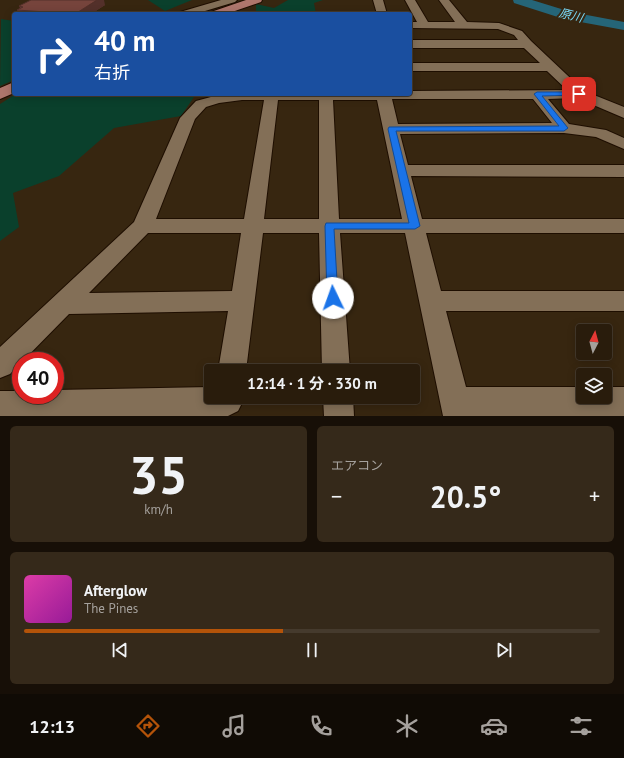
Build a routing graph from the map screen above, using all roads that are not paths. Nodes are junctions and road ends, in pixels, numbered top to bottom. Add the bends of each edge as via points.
1 (232, 0) edge
2 (257, 0) edge
3 (378, 0) edge
4 (410, 0) edge
5 (444, 0) edge
6 (191, 12) edge
7 (221, 12) edge
8 (381, 12) edge
9 (412, 25) edge
10 (424, 25) junction
11 (463, 25) junction
12 (412, 44) edge
13 (526, 44) junction
14 (412, 67) edge
15 (550, 67) junction
16 (12, 88) edge
17 (0, 94) edge
18 (412, 94) edge
19 (537, 94) junction
20 (579, 94) junction
21 (242, 96) edge
22 (272, 96) edge
23 (326, 96) edge
24 (384, 96) edge
25 (624, 113) edge
26 (564, 128) junction
27 (392, 129) junction
28 (624, 144) edge
29 (401, 170) junction
30 (624, 171) edge
31 (143, 226) junction
32 (253, 226) junction
33 (329, 226) junction
34 (415, 226) junction
35 (624, 226) edge
36 (241, 301) junction
37 (431, 301) junction
38 (624, 302) edge
39 (63, 304) junction
40 (233, 364) edge
41 (336, 364) edge
42 (0, 365) edge
43 (624, 402) edge
44 (338, 404) edge
45 (228, 405) edge
46 (0, 406) edge
47 (456, 408) edge
48 (339, 416) edge

1 - 6 street
2 - 7 main road
3 - 8 street
4 - 10 street
5 - 11 street
9 - 10 street
10 - 11 street
11 - 13 street via 499,26 518,33
12 - 13 street
13 - 15 street
14 - 15 street
15 - 20 street
16 - 17 main road
18 - 19 street
19 - 20 street
19 - 26 street
20 - 25 street
21 - 31 street via 201,104 188,118
22 - 32 street
23 - 33 street
24 - 27 street
26 - 27 street
26 - 28 street via 600,133
27 - 29 street
29 - 30 street
29 - 34 street
31 - 32 street
31 - 39 street
32 - 33 street
32 - 36 street
33 - 34 street
33 - 41 street
34 - 35 street
34 - 37 street
36 - 39 street
36 - 40 street
37 - 38 street
37 - 47 street
39 - 42 street
43 - 47 street
44 - 48 street
45 - 46 street

